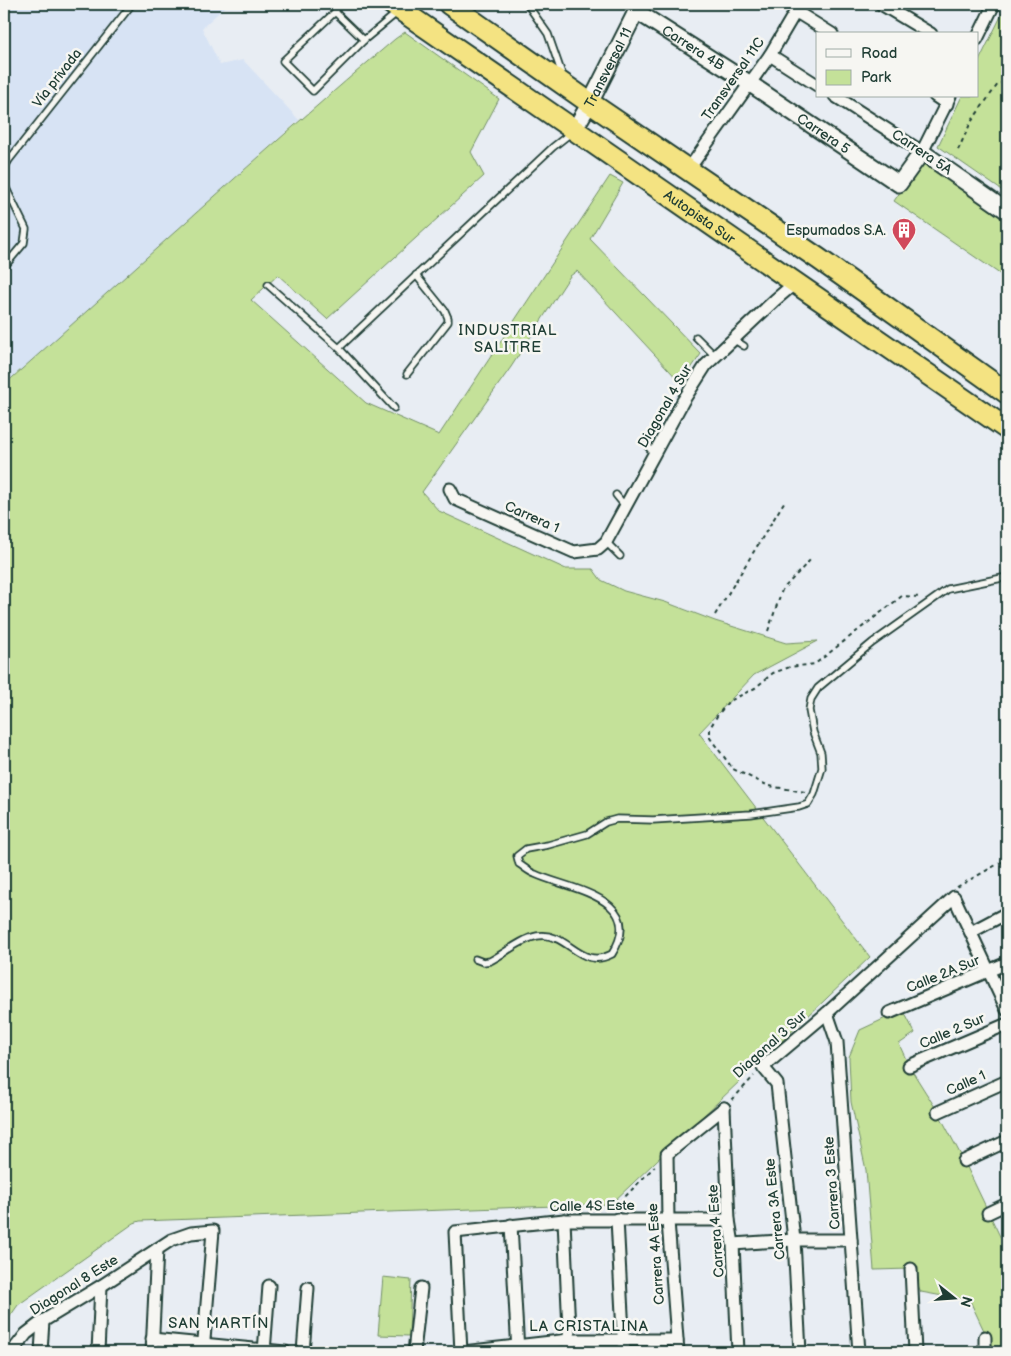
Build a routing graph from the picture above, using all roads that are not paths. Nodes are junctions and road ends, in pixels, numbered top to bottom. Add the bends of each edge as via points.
1 (132, 4) edge
2 (339, 4) edge
3 (449, 4) edge
4 (527, 4) edge
5 (881, 4) edge
6 (994, 4) edge
7 (634, 6) edge
8 (397, 7) edge
9 (797, 7) edge
10 (335, 12) junction
11 (829, 32) edge
12 (928, 32) edge
13 (978, 36) edge
14 (364, 40) junction
15 (770, 54) junction
16 (749, 83) junction
17 (816, 84) edge
18 (566, 86) junction
19 (838, 98) edge
20 (949, 100) edge
21 (590, 103) junction
22 (574, 130) junction
23 (922, 152) junction
24 (4, 168) edge
25 (688, 170) junction
26 (4, 184) edge
27 (1007, 211) edge
28 (4, 267) edge
29 (416, 275) junction
30 (795, 283) junction
31 (268, 284) dead end
32 (696, 337) dead end
33 (733, 338) junction
34 (744, 346) dead end
35 (339, 348) junction
36 (715, 356) junction
37 (407, 374) dead end
38 (1007, 392) edge
39 (394, 408) dead end
40 (1007, 430) edge
41 (646, 444) dead end
42 (654, 454) junction
43 (450, 489) dead end
44 (616, 495) dead end
45 (625, 506) junction
46 (606, 542) junction
47 (620, 556) dead end
48 (1007, 577) edge
49 (1007, 913) edge
50 (971, 932) junction
51 (475, 958) dead end
52 (1007, 963) edge
53 (990, 971) junction
54 (1007, 1010) edge
55 (827, 1013) junction
56 (889, 1013) dead end
57 (1007, 1024) edge
58 (909, 1066) dead end
59 (763, 1067) joint
60 (1007, 1081) edge
61 (938, 1112) dead end
62 (1007, 1141) edge
63 (667, 1154) joint
64 (964, 1161) dead end
65 (1007, 1204) edge
66 (988, 1214) dead end
67 (617, 1219) junction
68 (564, 1220) junction
69 (729, 1220) junction
70 (668, 1221) junction
71 (511, 1225) junction
72 (794, 1240) junction
73 (852, 1240) junction
74 (733, 1244) junction
75 (157, 1249) junction
76 (911, 1269) dead end
77 (101, 1286) junction
78 (269, 1286) dead end
79 (308, 1288) dead end
80 (421, 1288) dead end
81 (43, 1321) junction
82 (984, 1337) dead end
83 (152, 1338) junction
84 (569, 1340) junction
85 (623, 1340) junction
86 (677, 1340) junction
87 (203, 1348) edge
88 (517, 1349) edge
89 (264, 1351) edge
90 (12, 1352) edge
91 (41, 1352) edge
92 (98, 1352) edge
93 (152, 1352) edge
94 (285, 1352) edge
95 (303, 1352) edge
96 (414, 1352) edge
97 (462, 1352) edge
98 (570, 1352) edge
99 (624, 1352) edge
100 (678, 1352) edge
101 (738, 1352) edge
102 (800, 1352) edge
103 (859, 1352) edge
104 (915, 1352) edge
105 (985, 1352) edge

1 - 24 lane, Vía privada
2 - 10 lane
3 - 18 highway
4 - 18 lane via 548,34
5 - 12 street
6 - 13 street
7 - 16 main road, Carrera 4B
7 - 21 main road, Transversal 11
8 - 14 lane
8 - 22 highway, Autopista Sur
9 - 11 street
9 - 15 street, Transversal 11C
10 - 14 lane
10 - 14 lane via 282,61 313,91
15 - 16 street, Transversal 11C
15 - 17 street
16 - 23 main road, Carrera 5 via 898,184
16 - 25 street, Transversal 11C
18 - 21 highway
19 - 23 street, Carrera 5A
20 - 23 street
21 - 22 main road, Transversal 11
21 - 25 highway
22 - 29 lane
22 - 30 highway, Autopista Sur
23 - 27 main road, Carrera 5A
25 - 38 highway
26 - 28 lane via 26,229 24,243
29 - 35 lane
29 - 37 lane via 445,312 448,322
30 - 33 street, Diagonal 4 Sur
30 - 40 highway, Autopista Sur
31 - 35 lane
32 - 36 lane
33 - 34 lane
33 - 36 street, Diagonal 4 Sur
35 - 39 lane
36 - 42 street, Diagonal 4 Sur via 682,401
41 - 42 lane
42 - 45 street, Diagonal 4 Sur
43 - 46 street, Carrera 1 via 455,499 574,552 598,549
44 - 45 lane
45 - 46 street, Diagonal 4 Sur
46 - 47 lane
48 - 51 lane via 948,589 872,643 818,688 809,710 822,768 808,804 752,814 617,819 587,834 522,851 516,856 518,864 534,874 595,895 612,908 620,924 620,937 612,954 596,959 586,957 557,938 537,936 490,962
49 - 50 street
50 - 53 street
50 - 55 street, Diagonal 3 Sur via 954,897
52 - 53 street, Calle 2A Sur
53 - 54 street
53 - 56 street, Calle 2A Sur
55 - 59 street, Diagonal 3 Sur
55 - 73 street, Carrera 3 Este via 837,1042
57 - 58 street, Calle 2 Sur
59 - 72 street, Carrera 3A Este via 777,1084
60 - 61 street, Calle 1
62 - 64 street
63 - 69 street, Carrera 4 Este via 724,1108
63 - 70 street, Carrera 4A Este
65 - 66 street
67 - 68 street, Calle 4S Este
67 - 70 street, Calle 4S Este
67 - 85 street
68 - 71 street, Calle 4S Este
68 - 84 street
69 - 70 street, Calle 4S Este
69 - 74 street, Carrera 4 Este
70 - 86 street, Carrera 4A Este
71 - 88 street
71 - 97 street, Calle 4S Este via 455,1232
72 - 73 street
72 - 74 street
72 - 102 street, Carrera 3A Este
73 - 103 street, Carrera 3 Este
74 - 101 street, Carrera 4 Este
75 - 77 street, Diagonal 8 Este
75 - 83 street
75 - 87 street via 191,1233 213,1231
76 - 104 street
77 - 81 street, Diagonal 8 Este
77 - 92 street
78 - 89 street
79 - 95 street
80 - 96 street
81 - 90 street, Diagonal 8 Este via 26,1334
81 - 91 street
82 - 105 street
83 - 87 street
83 - 93 street
84 - 85 street
84 - 88 street
84 - 98 street
85 - 86 street
85 - 99 street
86 - 100 street, Carrera 4A Este
87 - 89 street
88 - 97 street
89 - 94 street

